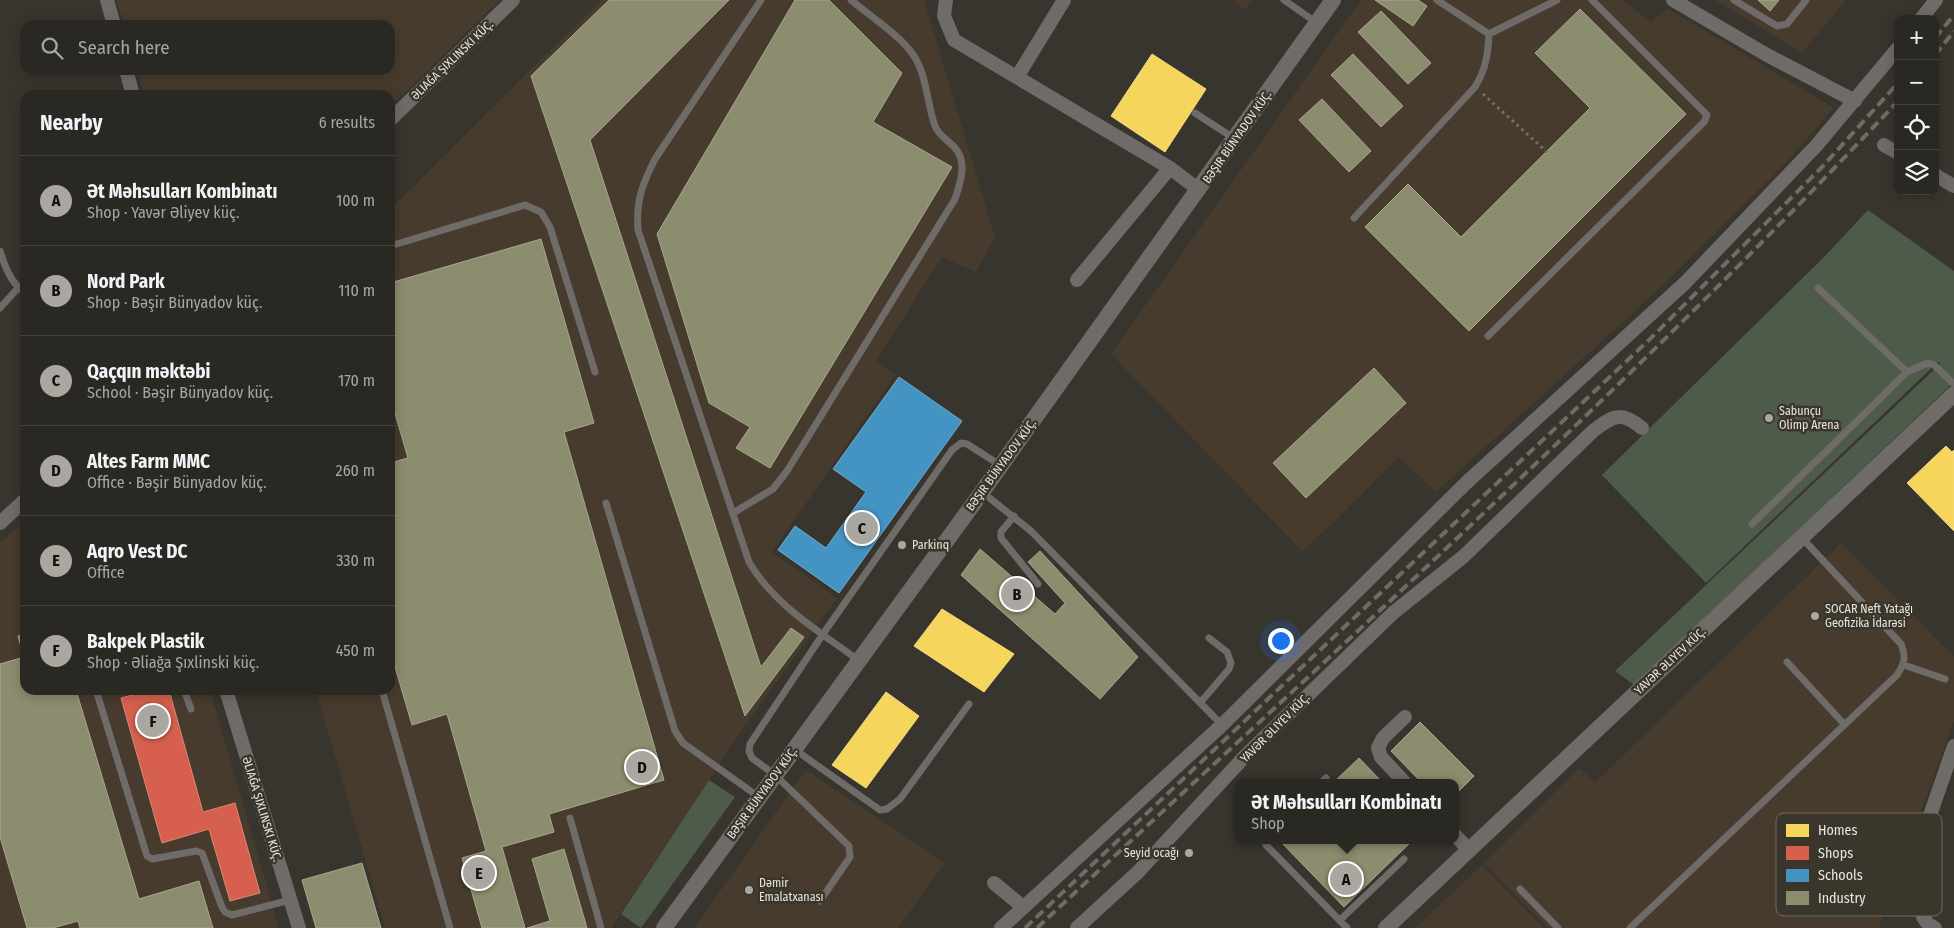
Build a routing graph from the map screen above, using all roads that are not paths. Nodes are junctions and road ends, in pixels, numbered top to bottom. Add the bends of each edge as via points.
1 (107, 0) edge
2 (513, 0) edge
3 (761, 0) edge
4 (852, 0) edge
5 (946, 0) edge
6 (1064, 0) edge
7 (1284, 0) edge
8 (1334, 0) edge
9 (1437, 0) edge
10 (1557, 0) edge
11 (1592, 0) edge
12 (1673, 0) edge
13 (1734, 0) edge
14 (1806, 0) edge
15 (1936, 0) edge
16 (1924, 15) edge
17 (113, 20) edge
18 (1317, 23) junction
19 (1489, 34) junction
20 (1894, 53) edge
21 (127, 75) edge
22 (1017, 77) junction
23 (132, 90) edge
24 (1855, 101) junction
25 (1195, 113) dead end
26 (395, 115) edge
27 (1236, 139) junction
28 (1884, 144) dead end
29 (1894, 150) edge
30 (1170, 168) junction
31 (1939, 177) edge
32 (1954, 186) edge
33 (1199, 190) junction
34 (1354, 218) dead end
35 (395, 244) edge
36 (0, 251) edge
37 (1077, 280) dead end
38 (18, 288) joint
39 (1818, 288) dead end
40 (0, 308) edge
41 (1488, 336) dead end
42 (595, 372) dead end
43 (1907, 372) junction
44 (1954, 384) edge
45 (1954, 394) edge
46 (1642, 428) dead end
47 (1000, 466) junction
48 (982, 492) junction
49 (606, 503) dead end
50 (20, 505) edge
51 (733, 513) junction
52 (1014, 516) junction
53 (0, 523) edge
54 (1752, 524) dead end
55 (1801, 538) junction
56 (1038, 584) dead end
57 (823, 634) junction
58 (1209, 638) dead end
59 (858, 660) junction
60 (1786, 662) dead end
61 (1904, 665) junction
62 (1945, 679) dead end
63 (98, 695) edge
64 (186, 695) edge
65 (228, 695) edge
66 (383, 695) edge
67 (1200, 703) junction
68 (969, 704) dead end
69 (191, 710) dead end
70 (1405, 717) dead end
71 (1844, 724) junction
72 (1222, 725) junction
73 (1954, 746) edge
74 (794, 748) junction
75 (775, 775) junction
76 (1402, 779) edge
77 (759, 797) junction
78 (1932, 813) edge
79 (570, 818) dead end
80 (1459, 840) edge
81 (1266, 844) edge
82 (1468, 850) junction
83 (1404, 859) dead end
84 (994, 882) dead end
85 (1520, 889) dead end
86 (290, 900) junction
87 (820, 901) dead end
88 (1023, 908) junction
89 (1923, 916) edge
90 (1340, 920) junction
91 (299, 928) edge
92 (450, 928) edge
93 (601, 928) edge
94 (664, 928) edge
95 (1001, 928) edge
96 (1076, 928) edge
97 (1347, 928) edge
98 (1386, 928) edge
99 (1558, 928) edge
100 (1630, 928) edge
101 (1935, 928) edge

1 - 17 street
2 - 26 street
3 - 51 lane via 655,158 641,186 637,208 638,230
4 - 51 lane via 914,57 936,127 957,149 962,175 955,199 787,471 773,488
5 - 22 street via 944,16 954,40
6 - 22 street
7 - 18 lane
8 - 18 street, BƏŞIR BÜNYADOV KÜÇ.
9 - 19 lane
10 - 19 lane
11 - 41 lane via 1707,114 1704,122
12 - 24 street
13 - 14 lane via 1777,26 1787,24
15 - 16 street
18 - 27 street, BƏŞIR BÜNYADOV KÜÇ.
19 - 34 lane via 1488,58 1476,87
20 - 24 street
21 - 23 street
22 - 30 street
24 - 72 street via 1810,153 1685,283 1466,484
25 - 27 lane
27 - 33 street, BƏŞIR BÜNYADOV KÜÇ.
28 - 29 street
30 - 33 street
30 - 37 street
31 - 32 street
33 - 47 street, BƏŞIR BÜNYADOV KÜÇ.
35 - 42 lane via 525,205 540,212 550,227
36 - 38 lane
38 - 40 lane
39 - 43 lane
43 - 44 lane via 1928,363
43 - 54 lane
45 - 55 street, YAVƏR ƏLIYEV KÜÇ.
46 - 96 street, YAVƏR ƏLIYEV KÜÇ. via 1630,418 1620,416 1593,431 1464,556 1392,613 1246,755 1138,872
47 - 48 street, BƏŞIR BÜNYADOV KÜÇ.
47 - 57 lane via 967,444 957,445
48 - 52 lane
48 - 59 street, BƏŞIR BÜNYADOV KÜÇ.
49 - 77 lane via 675,731 683,743
50 - 53 street
51 - 57 lane via 749,562 759,579 775,598
52 - 56 lane via 1001,532 1001,538
52 - 67 lane
55 - 61 lane via 1901,644
55 - 82 street, YAVƏR ƏLIYEV KÜÇ.
57 - 59 lane
57 - 75 lane via 750,744 752,758
58 - 67 lane via 1227,652 1231,663
59 - 74 street, BƏŞIR BÜNYADOV KÜÇ.
60 - 71 lane
61 - 62 lane
61 - 71 lane
63 - 86 lane via 147,856 152,859 196,851 202,853 222,907 232,915
64 - 69 lane
65 - 86 street
66 - 92 lane
67 - 72 lane
68 - 74 lane via 900,800 887,809 880,810
70 - 76 street via 1383,738 1378,748 1381,757
71 - 100 lane
72 - 88 street
73 - 78 street
74 - 75 street, BƏŞIR BÜNYADOV KÜÇ.
75 - 77 street, BƏŞIR BÜNYADOV KÜÇ.
75 - 87 lane via 849,846 850,857
77 - 94 street, BƏŞIR BÜNYADOV KÜÇ.
79 - 93 lane
80 - 82 street
81 - 90 lane
82 - 98 street, YAVƏR ƏLIYEV KÜÇ.
83 - 90 lane
84 - 88 street
85 - 99 lane
86 - 91 street
88 - 95 street
89 - 101 street
90 - 97 lane

